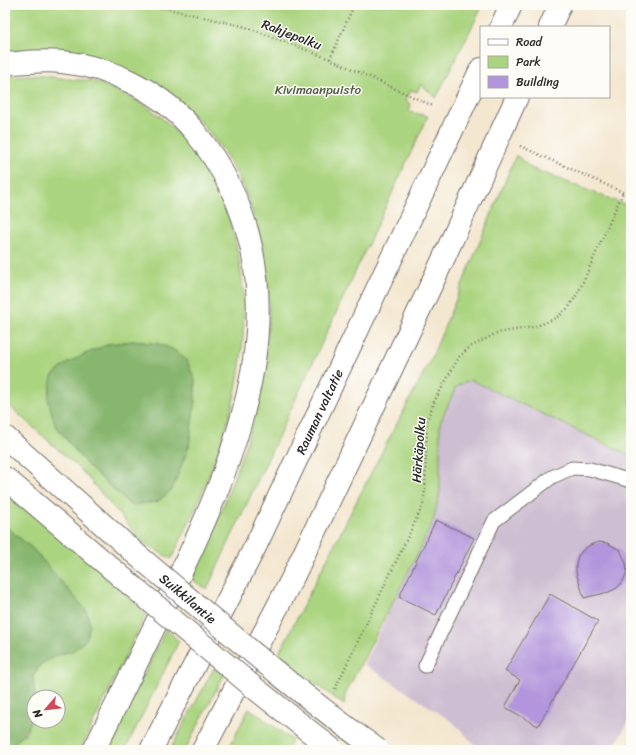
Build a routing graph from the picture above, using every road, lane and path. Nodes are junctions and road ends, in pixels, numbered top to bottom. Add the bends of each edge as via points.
1 (137, 5) edge
2 (354, 5) edge
3 (511, 5) edge
4 (560, 5) edge
5 (501, 26) edge
6 (550, 26) edge
7 (330, 59) junction
8 (5, 64) edge
9 (480, 72) edge
10 (518, 98) edge
11 (433, 106) dead end
12 (520, 146) dead end
13 (623, 192) junction
14 (631, 196) edge
15 (5, 438) edge
16 (5, 478) edge
17 (631, 482) edge
18 (425, 666) dead end
19 (332, 695) dead end
20 (94, 750) edge
21 (152, 750) edge
22 (203, 750) edge
23 (333, 750) edge
24 (378, 750) edge

1 - 7 path, Rahjepolku via 169,9 246,28
2 - 7 path
3 - 5 main road
4 - 6 main road
7 - 11 path, Rahjepolku
8 - 20 main road via 42,61 90,66 118,76 169,105 205,145 227,179 250,242 258,287 255,358 242,419 224,472 200,533
9 - 21 main road, Rauman valtatie via 256,545
10 - 22 main road via 293,577
12 - 13 path
13 - 14 path
13 - 19 path, Härkäpolku via 580,291 569,307 559,316 539,325 497,333 470,347 459,357 427,420 423,505
15 - 24 main road, Suikkilantie, bridge via 137,555 272,669
16 - 23 main road, Suikkilantie, bridge via 257,690
17 - 18 lane via 590,468 572,468 552,477 494,521

